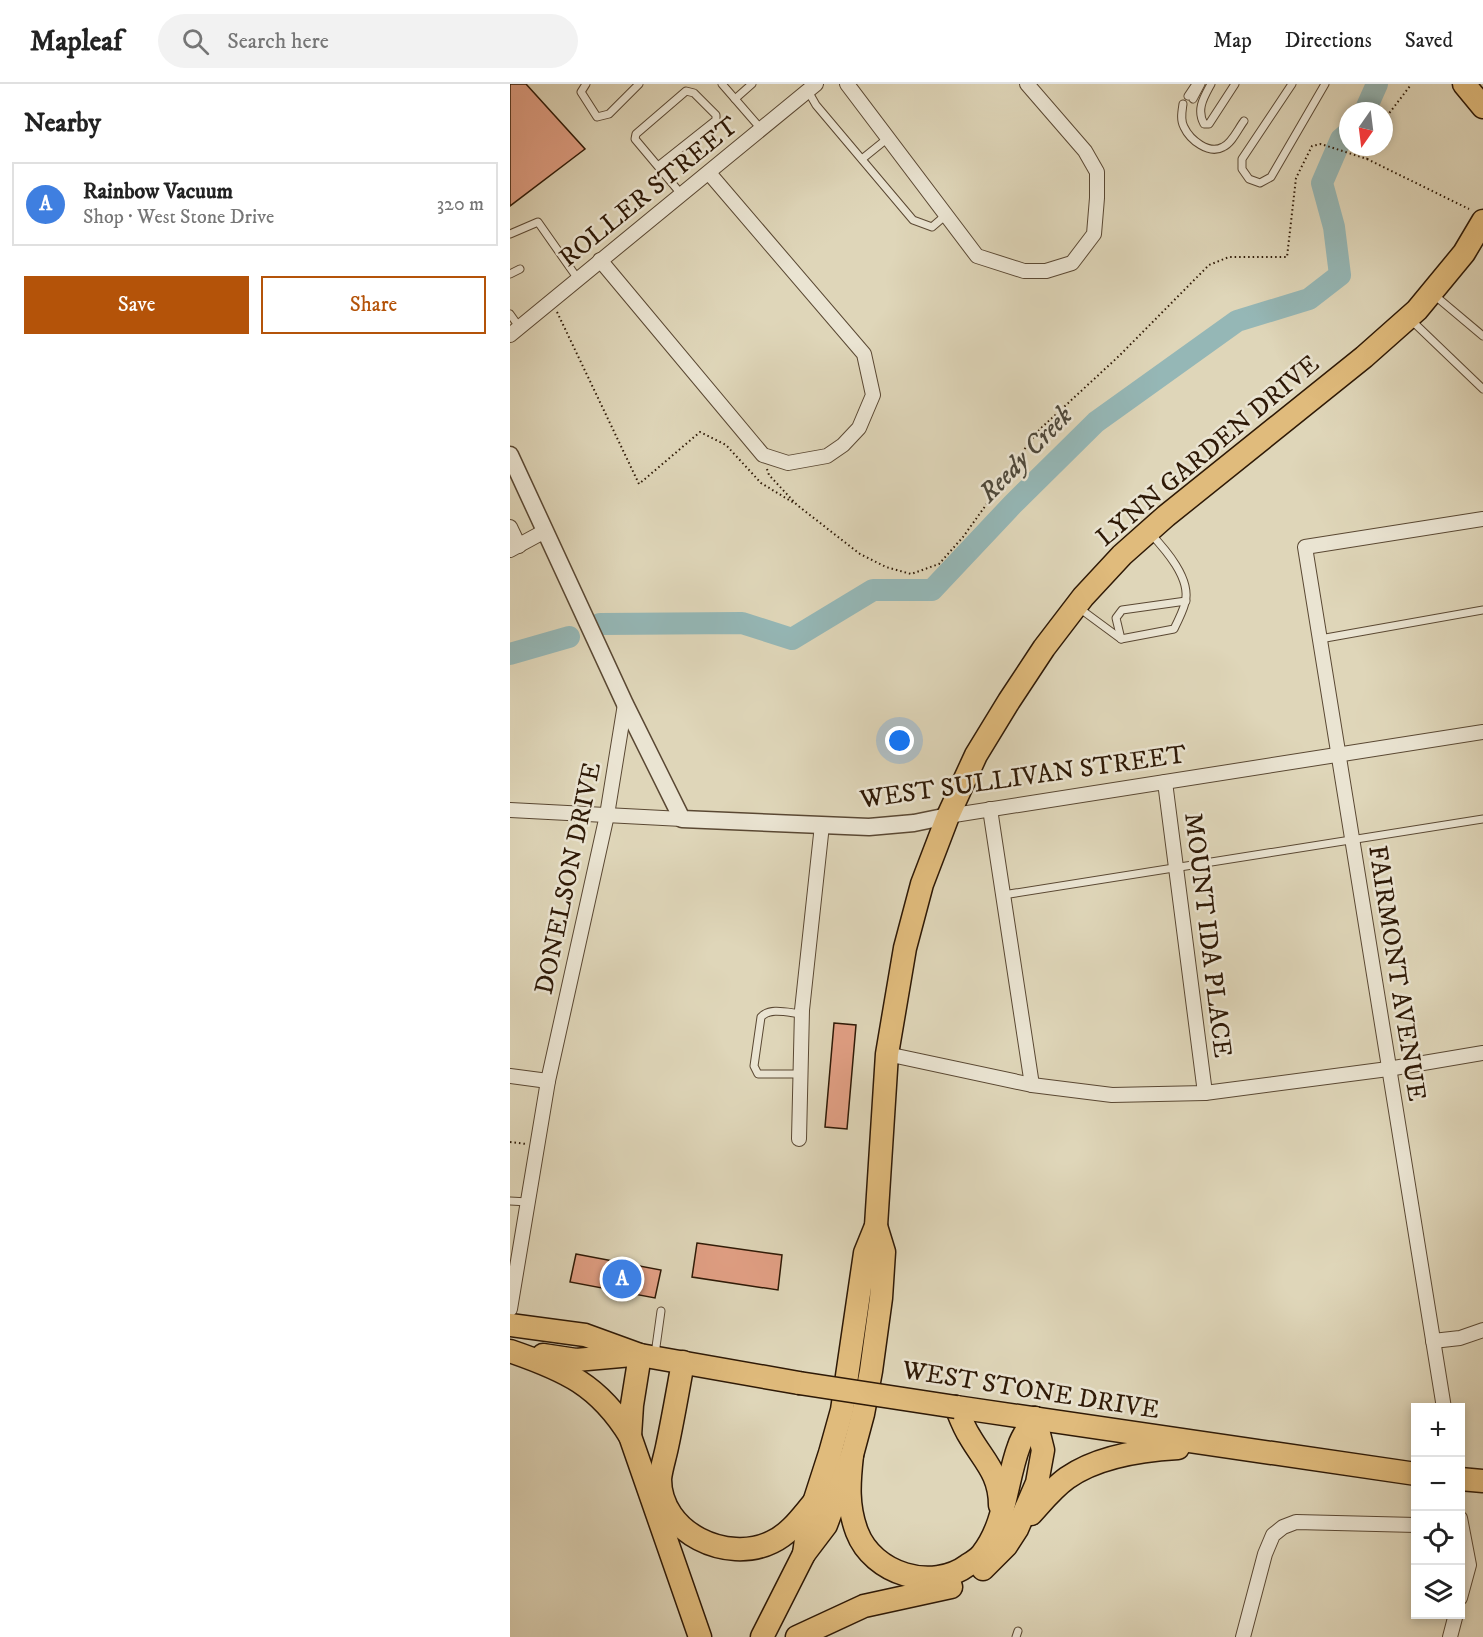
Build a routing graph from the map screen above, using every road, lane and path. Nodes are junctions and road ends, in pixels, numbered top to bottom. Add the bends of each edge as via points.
1 (586, 84) edge
2 (639, 84) edge
3 (722, 84) edge
4 (752, 84) edge
5 (847, 84) edge
6 (1027, 84) edge
7 (1196, 84) edge
8 (1201, 84) edge
9 (1211, 84) edge
10 (1235, 84) edge
11 (1292, 84) edge
12 (1325, 84) edge
13 (1464, 84) edge
14 (1468, 84) edge
15 (1410, 86) dead end
16 (812, 87) edge
17 (1483, 91) edge
18 (735, 99) junction
19 (1186, 105) dead end
20 (1483, 107) edge
21 (1393, 108) edge
22 (1244, 121) dead end
23 (762, 130) junction
24 (888, 138) junction
25 (1368, 156) edge
26 (862, 159) junction
27 (1367, 159) junction
28 (658, 166) junction
29 (710, 173) junction
30 (682, 195) junction
31 (946, 215) junction
32 (1479, 223) edge
33 (510, 234) edge
34 (600, 260) junction
35 (520, 269) dead end
36 (510, 274) edge
37 (578, 279) junction
38 (1431, 292) junction
39 (551, 302) junction
40 (510, 314) edge
41 (1408, 318) junction
42 (515, 332) edge
43 (1483, 336) edge
44 (1483, 389) edge
45 (510, 455) edge
46 (763, 455) junction
47 (797, 505) junction
48 (1483, 519) edge
49 (510, 527) edge
50 (545, 531) junction
51 (1149, 531) junction
52 (515, 548) edge
53 (1186, 601) junction
54 (1077, 606) junction
55 (1483, 610) edge
56 (1121, 639) junction
57 (1320, 639) junction
58 (625, 704) junction
59 (1483, 732) edge
60 (1339, 753) junction
61 (1165, 782) junction
62 (990, 808) junction
63 (510, 810) edge
64 (607, 815) junction
65 (948, 816) junction
66 (682, 819) junction
67 (1483, 819) edge
68 (822, 825) junction
69 (1352, 839) junction
70 (1176, 869) junction
71 (1002, 895) junction
72 (802, 1014) junction
73 (1483, 1053) edge
74 (887, 1054) junction
75 (1388, 1069) junction
76 (801, 1074) junction
77 (510, 1077) edge
78 (548, 1081) junction
79 (1032, 1085) junction
80 (1205, 1093) junction
81 (799, 1139) dead end
82 (510, 1201) edge
83 (528, 1202) junction
84 (876, 1226) junction
85 (510, 1309) edge
86 (661, 1311) dead end
87 (510, 1325) edge
88 (1483, 1330) edge
89 (1433, 1341) junction
90 (510, 1351) edge
91 (647, 1356) junction
92 (683, 1362) junction
93 (1442, 1403) edge
94 (956, 1407) junction
95 (1035, 1418) junction
96 (630, 1436) junction
97 (1219, 1446) junction
98 (852, 1455) junction
99 (1411, 1473) edge
100 (1465, 1479) edge
101 (1483, 1481) edge
102 (814, 1501) junction
103 (1008, 1525) junction
104 (1411, 1525) edge
105 (1465, 1544) edge
106 (804, 1554) junction
107 (1469, 1565) junction
108 (1483, 1569) edge
109 (1465, 1582) edge
110 (1455, 1619) edge
111 (700, 1637) edge
112 (762, 1637) edge
113 (797, 1637) edge
114 (1243, 1637) edge
115 (1450, 1637) edge

1 - 2 lane via 581,92 597,117 609,114
3 - 18 lane
4 - 18 lane
5 - 24 street
6 - 31 street via 1086,151 1096,172 1094,234 1072,263 1046,271 1024,271 977,256
7 - 8 lane via 1190,98
9 - 10 lane via 1200,104 1204,124 1209,124
11 - 12 lane via 1242,159 1242,169 1260,183 1271,177
13 - 20 main road
14 - 17 main road
15 - 21 path
16 - 23 street, ROLLER STREET
16 - 26 lane via 816,105
18 - 23 lane
19 - 22 lane via 1181,115 1184,127 1202,146 1212,150 1224,147
23 - 29 street, ROLLER STREET
24 - 26 lane
24 - 31 street
25 - 27 path
26 - 31 lane via 913,220 932,226
27 - 32 path
27 - 47 path via 1321,144 1312,146 1296,178 1287,257 1229,257 1201,272 1040,430 939,564 911,573 886,567 860,555
28 - 28 lane via 635,140 636,134 686,91 694,93 716,115 716,120
28 - 30 lane
29 - 30 street, ROLLER STREET
29 - 46 street via 864,354 873,394 859,428 827,456 788,463
30 - 34 street, ROLLER STREET
32 - 38 main road, LYNN GARDEN DRIVE via 1464,253
33 - 37 lane via 538,222
34 - 37 street, ROLLER STREET
34 - 46 street
35 - 36 lane
37 - 39 street, ROLLER STREET
38 - 41 main road, LYNN GARDEN DRIVE
38 - 43 lane
39 - 42 street, ROLLER STREET
39 - 47 path via 639,484 700,432 726,445 761,483
40 - 42 lane
41 - 44 lane
41 - 51 main road, LYNN GARDEN DRIVE
45 - 50 street
46 - 47 path via 770,475
48 - 57 street, FAIRMONT AVENUE via 1305,547
49 - 52 street
50 - 52 street
50 - 58 street
51 - 53 lane via 1166,550 1185,584
51 - 54 main road, LYNN GARDEN DRIVE
53 - 56 lane via 1174,629
53 - 56 lane via 1122,610 1116,618
54 - 56 lane
54 - 65 main road, LYNN GARDEN DRIVE via 1009,701 976,755
55 - 57 lane
57 - 60 street, FAIRMONT AVENUE
58 - 64 street, DONELSON DRIVE
58 - 66 street
59 - 60 street, WEST SULLIVAN STREET
60 - 61 street, WEST SULLIVAN STREET
60 - 69 street, FAIRMONT AVENUE
61 - 62 street, WEST SULLIVAN STREET
61 - 70 street, MOUNT IDA PLACE
62 - 65 street, WEST SULLIVAN STREET
62 - 71 street
63 - 64 street
64 - 66 street
64 - 78 street, DONELSON DRIVE
65 - 68 street, WEST SULLIVAN STREET via 869,827
65 - 74 main road, LYNN GARDEN DRIVE via 922,884
66 - 68 street, WEST SULLIVAN STREET
67 - 69 lane
68 - 72 street
69 - 70 lane
69 - 75 street, FAIRMONT AVENUE
70 - 71 lane
70 - 80 street, MOUNT IDA PLACE
71 - 79 street
72 - 76 street
72 - 76 lane via 765,1012 754,1066 758,1074
73 - 75 street
74 - 79 street
74 - 84 main road, LYNN GARDEN DRIVE
75 - 80 street
75 - 89 street, FAIRMONT AVENUE
76 - 81 street
77 - 78 street
78 - 83 street, DONELSON DRIVE
79 - 80 street via 1112,1095
82 - 83 lane
83 - 85 street, DONELSON DRIVE
84 - 98 main road, LYNN GARDEN DRIVE via 884,1252 881,1298 863,1414
84 - 102 main road, LYNN GARDEN DRIVE via 865,1253 842,1410
86 - 91 lane
87 - 91 main road, WEST STONE DRIVE via 585,1335
88 - 89 street
89 - 93 street, FAIRMONT AVENUE
90 - 91 main road, WEST STONE DRIVE via 576,1360
90 - 96 main road via 553,1366 578,1380 618,1417
91 - 92 main road, WEST STONE DRIVE
91 - 96 main road via 633,1397
92 - 94 main road, WEST STONE DRIVE, bridge
92 - 102 main road via 660,1479 664,1500 677,1521 697,1539 719,1548 746,1549 772,1542 793,1528
94 - 95 main road, WEST STONE DRIVE
94 - 103 main road via 970,1437 994,1472
95 - 97 main road, WEST STONE DRIVE
95 - 103 main road via 1043,1450 1037,1483
96 - 111 main road
97 - 99 main road, WEST STONE DRIVE
97 - 103 main road via 1125,1455 1080,1470
98 - 103 main road via 849,1507 858,1534 874,1558 897,1572 926,1579 945,1577 982,1555 993,1536
98 - 106 main road, LYNN GARDEN DRIVE via 826,1525
100 - 101 main road
102 - 106 main road, LYNN GARDEN DRIVE
103 - 113 main road via 1006,1546 970,1579 946,1589 864,1606
104 - 114 street via 1296,1522 1283,1527 1273,1535 1265,1554
105 - 107 street
106 - 112 main road, LYNN GARDEN DRIVE
107 - 108 street
107 - 109 street
110 - 115 street

